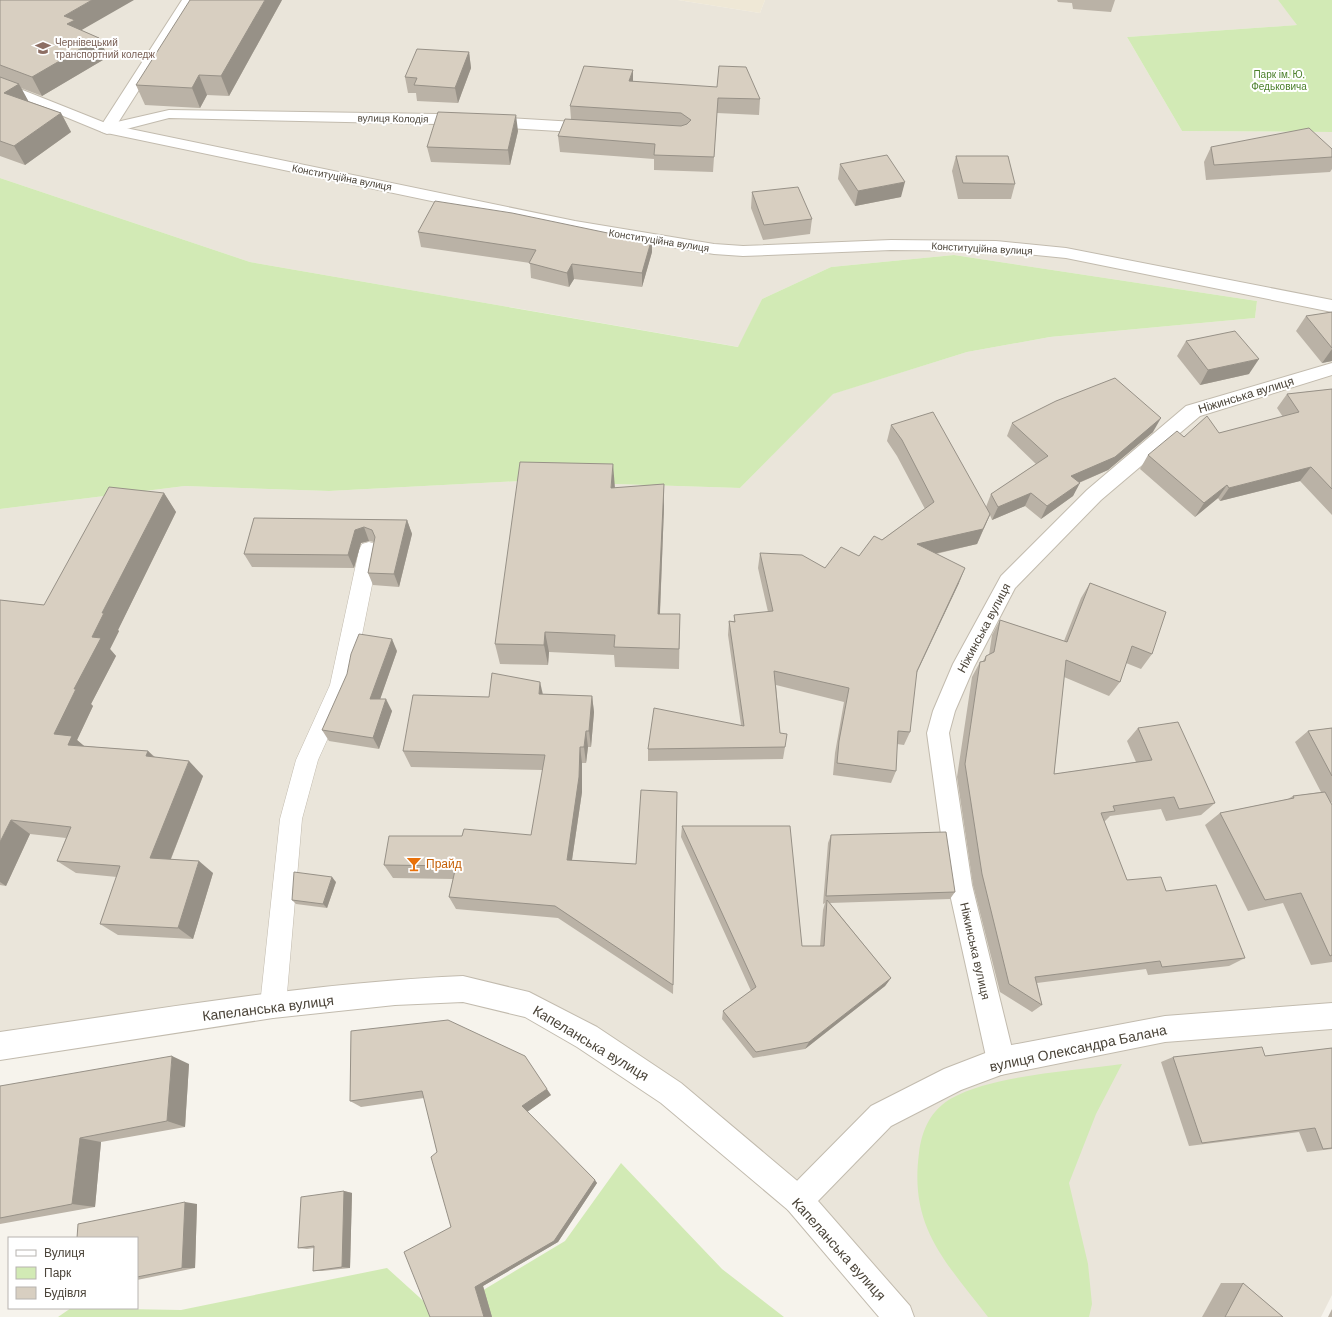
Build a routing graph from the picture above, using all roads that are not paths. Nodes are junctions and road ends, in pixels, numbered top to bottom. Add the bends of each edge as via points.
1 (189, 0) edge
2 (0, 85) edge
3 (107, 129) junction
4 (605, 129) edge
5 (1332, 306) edge
6 (1332, 369) edge
7 (369, 550) dead end
8 (273, 1006) junction
9 (1332, 1016) edge
10 (0, 1046) edge
11 (1001, 1061) junction
12 (798, 1200) junction
13 (899, 1317) edge

1 - 3 street
2 - 3 street, Конституційна вулиця
3 - 4 street, вулиця Колодія via 169,114 437,119
3 - 5 street, Конституційна вулиця via 575,226 714,249 996,246 1066,253
6 - 11 street, Ніжинська вулиця via 1194,411 1094,495 1008,582 964,664 944,711 938,733 960,886
7 - 8 lane via 341,685 307,760 291,819
8 - 10 street, Капеланська вулиця
8 - 12 street, Капеланська вулиця via 395,992 463,989 529,1005 587,1037 671,1093
9 - 11 street, вулиця Олександра Балана via 1165,1029
11 - 12 street, вулиця Олександра Балана via 954,1079 881,1116
12 - 13 street, Капеланська вулиця

